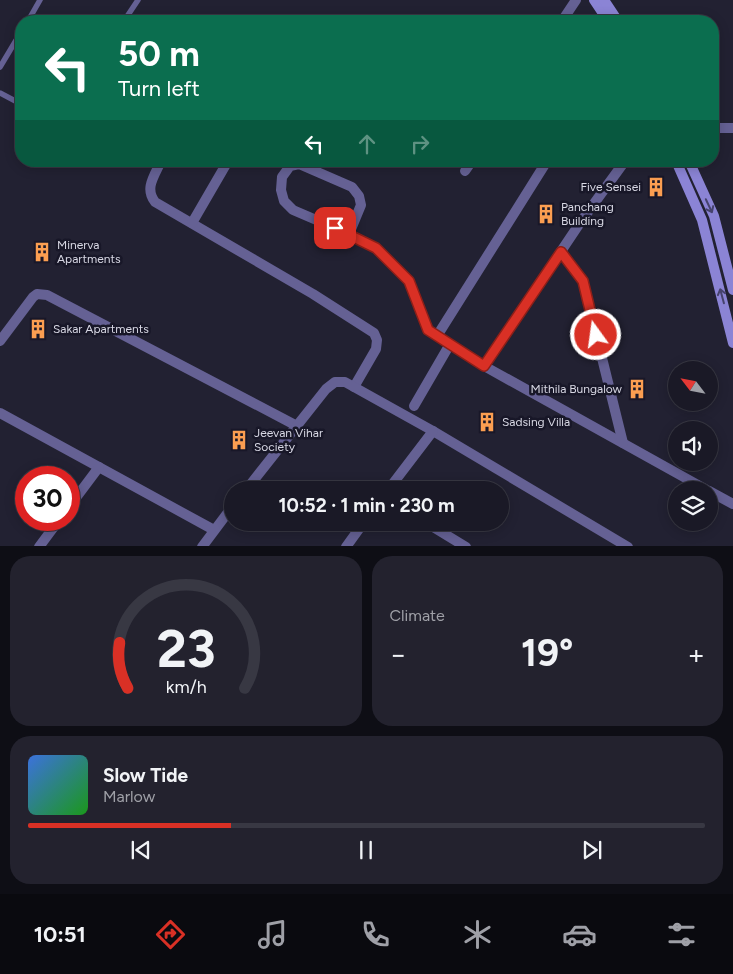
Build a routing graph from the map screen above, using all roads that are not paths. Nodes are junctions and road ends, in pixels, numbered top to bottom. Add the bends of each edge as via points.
1 (40, 0) edge
2 (130, 0) edge
3 (576, 0) edge
4 (594, 0) edge
5 (604, 0) edge
6 (137, 2) edge
7 (31, 15) edge
8 (128, 15) edge
9 (566, 15) edge
10 (604, 15) edge
11 (614, 15) edge
12 (15, 42) edge
13 (0, 67) edge
14 (0, 93) edge
15 (15, 101) edge
16 (719, 128) edge
17 (733, 128) edge
18 (158, 167) edge
19 (225, 167) edge
20 (289, 167) edge
21 (306, 167) edge
22 (468, 167) edge
23 (543, 167) edge
24 (621, 167) edge
25 (679, 167) edge
26 (692, 167) edge
27 (465, 171) dead end
28 (192, 223) junction
29 (349, 234) junction
30 (561, 252) junction
31 (733, 290) edge
32 (437, 336) junction
33 (0, 341) edge
34 (733, 343) edge
35 (450, 344) junction
36 (484, 366) junction
37 (354, 388) junction
38 (414, 406) dead end
39 (0, 413) edge
40 (297, 426) junction
41 (433, 431) junction
42 (623, 444) junction
43 (99, 467) junction
44 (253, 481) edge
45 (395, 481) edge
46 (691, 481) edge
47 (80, 492) edge
48 (718, 496) edge
49 (733, 504) edge
50 (224, 517) edge
51 (214, 530) junction
52 (51, 531) edge
53 (357, 531) edge
54 (440, 531) edge
55 (39, 546) edge
56 (202, 546) edge
57 (346, 546) edge
58 (466, 546) edge
59 (628, 546) edge

1 - 7 lane
2 - 6 lane
3 - 9 street
4 - 10 main road
5 - 11 main road
6 - 8 lane
12 - 13 lane
14 - 15 lane
16 - 17 street
18 - 28 street via 151,182 152,198
19 - 28 street
20 - 29 street via 282,177 284,201 293,210
21 - 29 street via 356,191 361,205
22 - 27 street
23 - 32 street
24 - 30 street
34 -> 25 main road via 702,220
26 -> 31 main road via 714,216
28 - 37 street via 374,333 376,349
29 - 32 street via 376,248 409,281 428,330
30 - 36 street
30 - 42 street via 583,281
32 - 35 street
33 - 40 street via 33,297 47,295
35 - 36 street
35 - 38 street
36 - 42 street
37 - 40 street via 345,382 335,382
37 - 41 street
39 - 43 street
40 - 44 street
41 - 45 street
41 - 59 street
42 - 46 street
43 - 47 street
43 - 51 street
48 - 49 street
50 - 51 street
51 - 56 street
52 - 55 street
53 - 57 street
54 - 58 street

